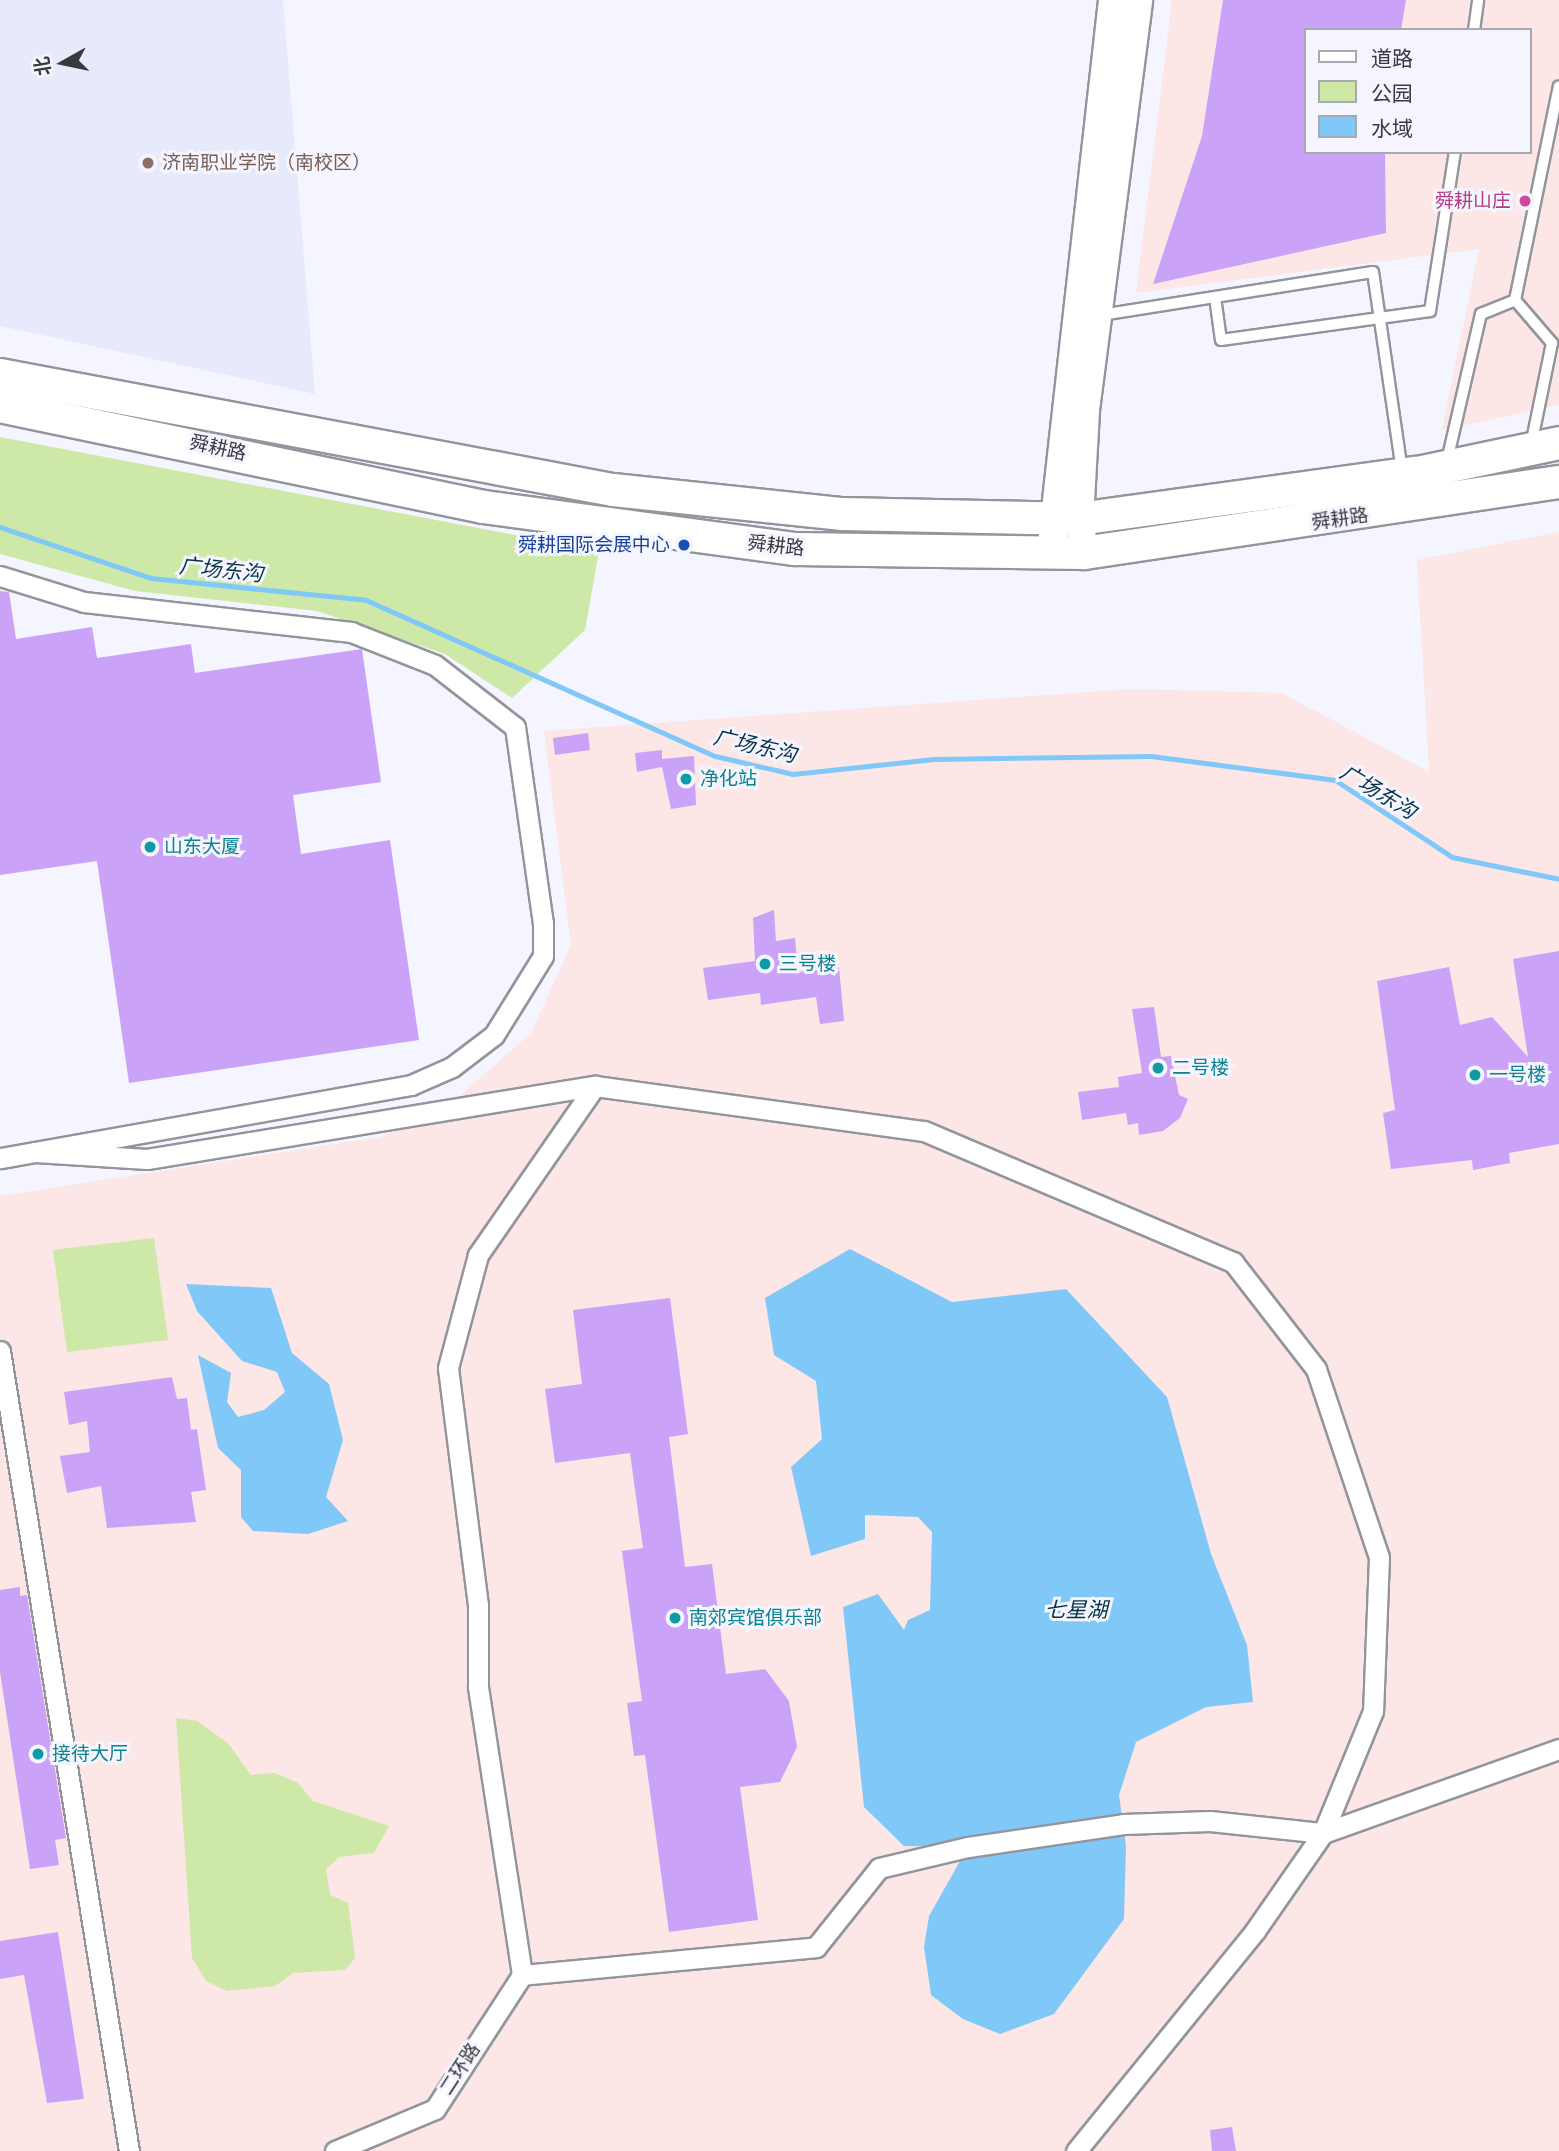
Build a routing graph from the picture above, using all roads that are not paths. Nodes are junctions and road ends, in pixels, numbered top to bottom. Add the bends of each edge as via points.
1 (1113, 0) edge
2 (1138, 0) edge
3 (1478, 0) edge
4 (1474, 28) edge
5 (1559, 86) edge
6 (1555, 127) edge
7 (1455, 154) edge
8 (1214, 297) junction
9 (1515, 300) junction
10 (1097, 315) junction
11 (1379, 318) junction
12 (0, 374) edge
13 (0, 406) edge
14 (1545, 446) edge
15 (1446, 467) junction
16 (1403, 474) junction
17 (1559, 482) edge
18 (1068, 519) junction
19 (1084, 553) junction
20 (1051, 554) junction
21 (0, 576) edge
22 (595, 1086) junction
23 (35, 1152) junction
24 (0, 1158) edge
25 (0, 1351) edge
26 (1559, 1749) edge
27 (1323, 1833) junction
28 (523, 1975) junction
29 (129, 2151) edge
30 (335, 2151) edge
31 (1076, 2151) edge

1 - 18 main road
2 - 10 main road
3 - 4 lane
5 - 6 lane
6 - 9 lane
7 - 11 lane via 1430,311
8 - 10 lane
8 - 11 lane via 1222,340
8 - 11 lane via 1373,272
9 - 14 lane via 1552,343
9 - 15 lane via 1481,314
10 - 18 main road
11 - 16 lane
12 - 18 main road, 舜耕路 via 612,490 843,514
13 - 20 main road, 舜耕路 via 484,506 659,531 794,549
14 - 15 main road, 舜耕路
15 - 16 main road, 舜耕路
16 - 18 main road, 舜耕路
17 - 19 main road, 舜耕路
18 - 19 main road
18 - 20 main road
19 - 20 main road, 舜耕路
21 - 23 street via 84,602 351,632 435,665 515,727 544,923 543,956 525,994 494,1035 452,1067 411,1085 291,1110
22 - 23 street via 148,1159
22 - 27 street via 925,1131 1233,1262 1316,1369 1379,1557 1373,1711
22 - 28 street via 478,1255 448,1368 478,1605 478,1686
23 - 24 street
25 - 29 street
26 - 27 street
27 - 28 street via 1210,1821 1123,1824 968,1847 878,1868 816,1947
27 - 31 street via 1255,1931
28 - 30 street, 二环路 via 435,2109

